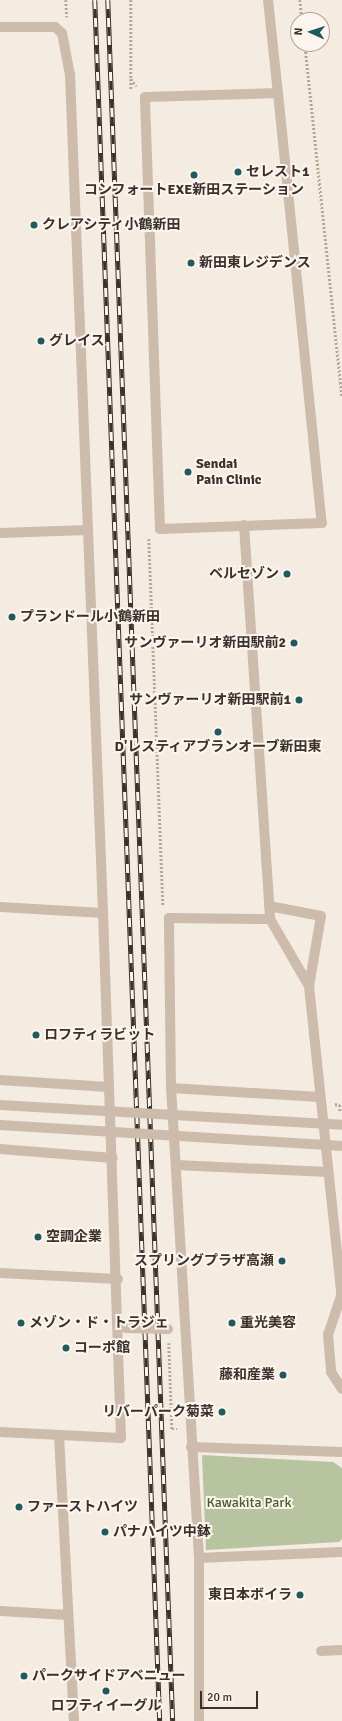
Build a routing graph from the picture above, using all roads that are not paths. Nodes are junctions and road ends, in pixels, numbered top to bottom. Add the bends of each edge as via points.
1 (268, 0) edge
2 (0, 28) edge
3 (278, 93) junction
4 (244, 526) junction
5 (88, 530) junction
6 (0, 533) edge
7 (269, 906) junction
8 (0, 907) edge
9 (103, 913) junction
10 (270, 919) junction
11 (309, 986) junction
12 (0, 1080) edge
13 (108, 1087) junction
14 (171, 1088) junction
15 (320, 1097) junction
16 (0, 1105) edge
17 (342, 1125) edge
18 (0, 1126) edge
19 (342, 1146) edge
20 (0, 1149) edge
21 (113, 1158) junction
22 (176, 1165) junction
23 (328, 1172) junction
24 (0, 1273) edge
25 (118, 1279) junction
26 (341, 1297) edge
27 (126, 1328) dead end
28 (168, 1329) road end
29 (342, 1389) edge
30 (0, 1432) edge
31 (60, 1435) junction
32 (192, 1447) junction
33 (342, 1452) edge
34 (342, 1552) edge
35 (199, 1558) junction
36 (0, 1611) edge
37 (68, 1615) junction
38 (342, 1650) edge
39 (321, 1652) dead end
40 (74, 1721) edge
41 (200, 1721) edge

1 - 3 street
2 - 5 street via 55,27 62,33 70,75
3 - 4 street via 322,523
3 - 4 street via 145,97 160,529
4 - 7 street
5 - 6 street
5 - 9 street
7 - 10 street
7 - 11 street via 321,916
8 - 9 street
9 - 13 street
10 - 11 street
10 - 14 street via 169,918
11 - 15 street
12 - 13 street
13 - 21 street
14 - 15 street
14 - 22 street
15 - 23 street
16 - 17 street, bridge
18 - 19 street, bridge
20 - 21 street
21 - 25 street
22 - 23 street
22 - 32 street
23 - 26 street
24 - 25 street
25 - 31 street via 121,1438
26 - 29 street via 328,1335 331,1372
27 - 28 street, bridge
30 - 31 street
31 - 37 street
32 - 33 street
32 - 35 street
34 - 35 street
35 - 41 street
36 - 37 street
37 - 40 street
38 - 39 street

